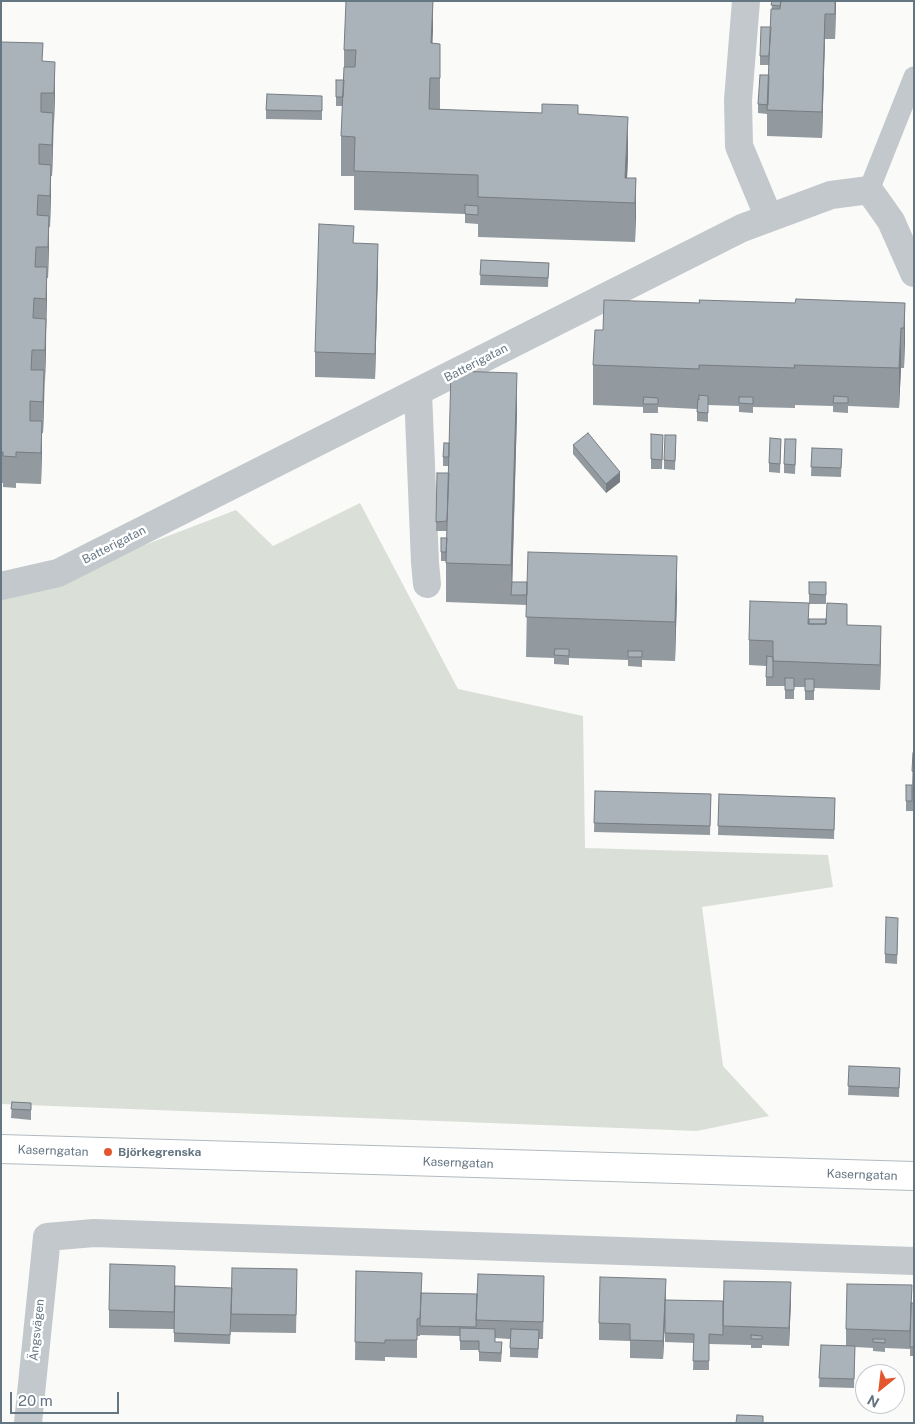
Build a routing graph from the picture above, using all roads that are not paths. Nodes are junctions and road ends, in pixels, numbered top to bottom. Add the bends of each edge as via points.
1 (746, 1) edge
2 (914, 78) edge
3 (869, 190) junction
4 (770, 218) junction
5 (914, 273) edge
6 (418, 392) junction
7 (428, 584) dead end
8 (1, 586) edge
9 (1, 1149) edge
10 (914, 1176) edge
11 (914, 1261) edge
12 (28, 1423) edge

1 - 4 street via 738,100 739,146
2 - 3 lane
3 - 4 street, Batterigatan via 831,195
3 - 5 street via 891,220
4 - 6 street, Batterigatan via 742,228
6 - 7 street
6 - 8 street, Batterigatan via 58,573
9 - 10 main road, Kaserngatan
11 - 12 street, Ängsvägen via 94,1233 47,1237

